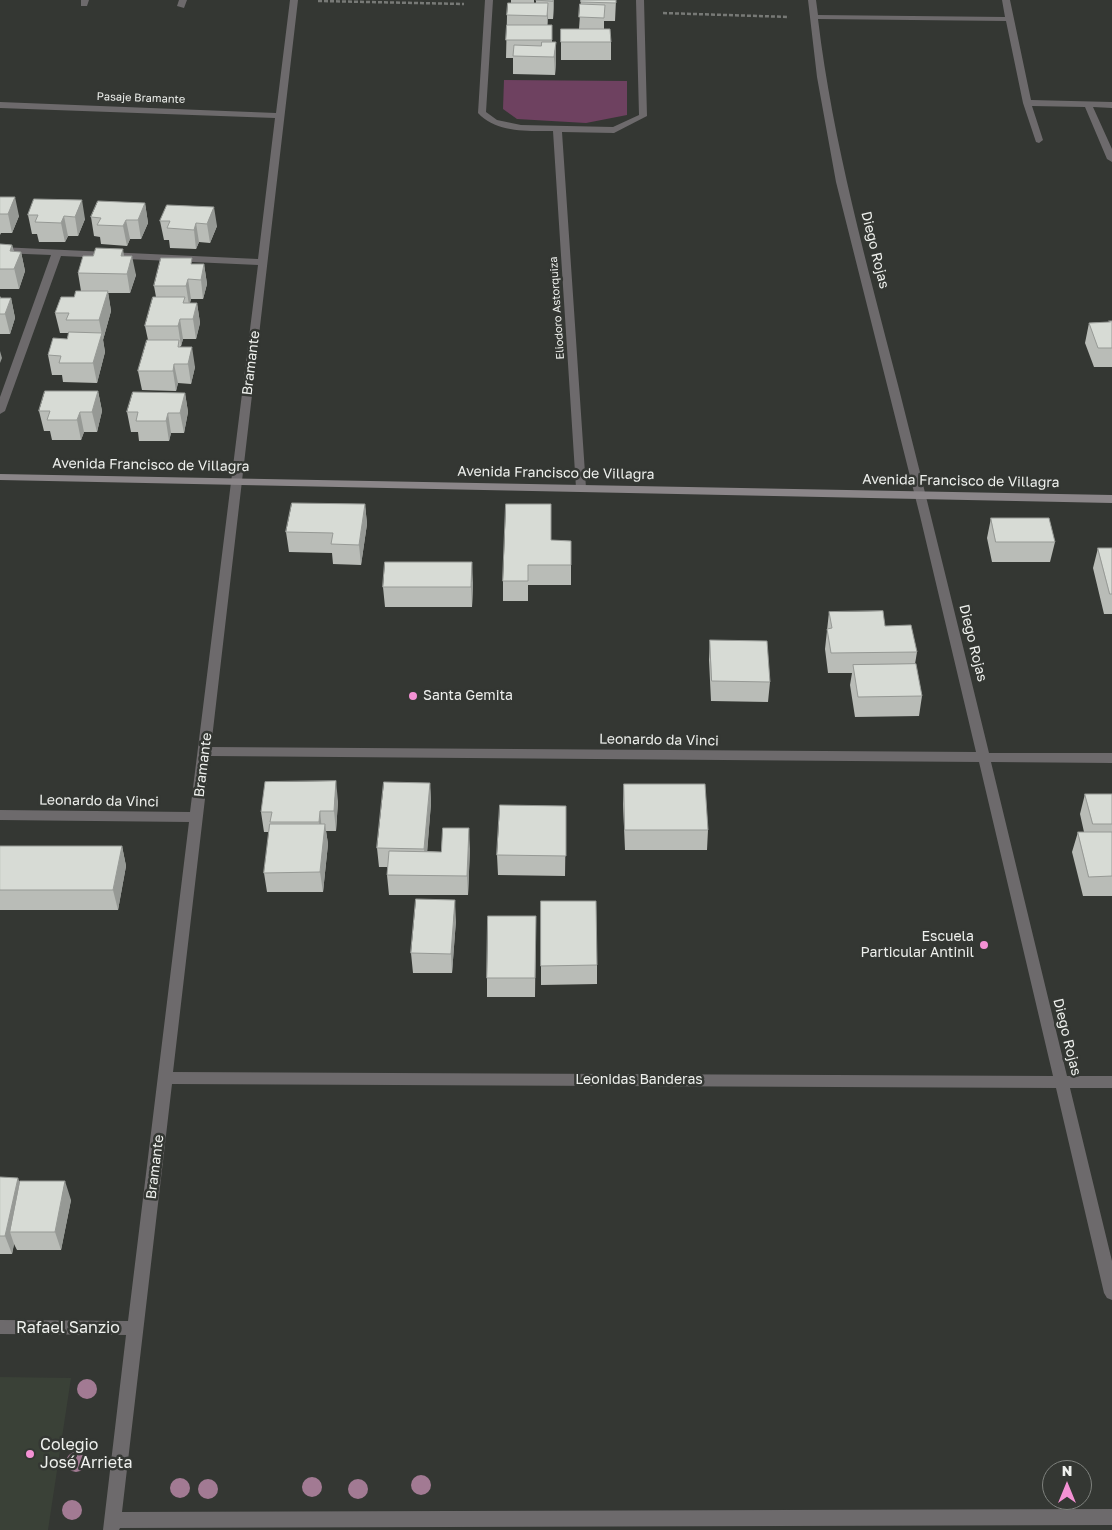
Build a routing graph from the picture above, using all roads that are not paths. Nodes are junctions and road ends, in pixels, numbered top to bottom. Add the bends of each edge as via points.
1 (294, 0) edge
2 (640, 0) edge
3 (812, 0) edge
4 (1006, 0) edge
5 (488, 2) edge
6 (815, 17) junction
7 (1009, 19) junction
8 (1026, 103) junction
9 (0, 105) edge
10 (1088, 105) junction
11 (1112, 105) edge
12 (280, 116) junction
13 (558, 128) junction
14 (1039, 140) dead end
15 (1112, 159) edge
16 (0, 250) edge
17 (57, 252) junction
18 (263, 262) junction
19 (0, 411) edge
20 (0, 477) edge
21 (237, 482) junction
22 (581, 488) junction
23 (920, 495) junction
24 (1112, 499) edge
25 (205, 751) junction
26 (984, 758) junction
27 (1112, 758) edge
28 (0, 815) edge
29 (197, 817) junction
30 (166, 1078) junction
31 (1062, 1082) junction
32 (1112, 1082) edge
33 (1112, 1292) edge
34 (0, 1328) edge
35 (136, 1328) junction
36 (1112, 1517) edge
37 (112, 1525) edge

1 - 12 street, Bramante
2 - 13 street via 643,116 614,130
3 - 6 street, Diego Rojas
4 - 7 street
5 - 13 street via 482,113 494,122 521,128
6 - 7 street
6 - 23 street, Diego Rojas via 820,77 833,148
7 - 8 street
8 - 10 street
8 - 14 street
9 - 12 street, Pasaje Bramante
10 - 11 street
10 - 15 street
12 - 18 street, Bramante
13 - 22 street, Eliodoro Astorquiza
16 - 17 street
17 - 18 street
17 - 19 street
18 - 21 street, Bramante
20 - 21 street, Avenida Francisco de Villagra
21 - 22 street, Avenida Francisco de Villagra
21 - 25 street, Bramante
22 - 23 street, Avenida Francisco de Villagra
23 - 24 street, Avenida Francisco de Villagra
23 - 26 street, Diego Rojas
25 - 26 street, Leonardo da Vinci
25 - 29 street, Bramante
26 - 27 street, Leonardo da Vinci
26 - 31 street, Diego Rojas
28 - 29 street, Leonardo da Vinci
29 - 30 street, Bramante
30 - 31 street, Leonidas Banderas
30 - 35 street, Bramante
31 - 32 street, Leonidas Banderas
31 - 33 street, Diego Rojas
34 - 35 street, Rafael Sanzio
35 - 37 street, Bramante
36 - 37 street

